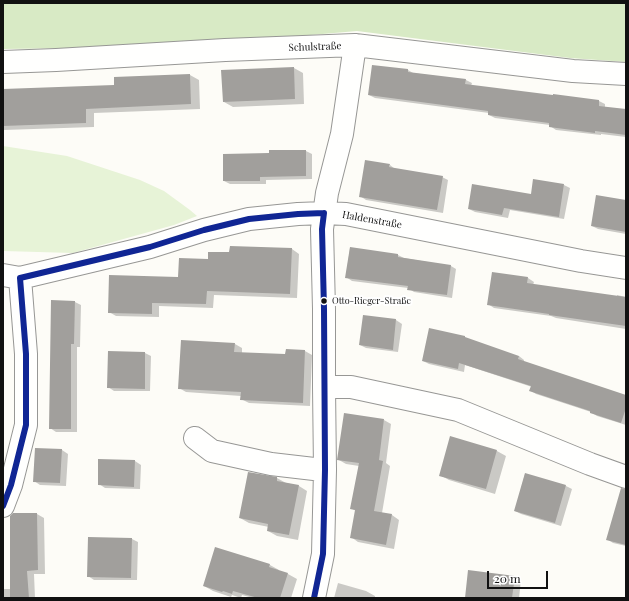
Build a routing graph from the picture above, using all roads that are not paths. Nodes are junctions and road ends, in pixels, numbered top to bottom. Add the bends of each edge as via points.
1 (355, 45) junction
2 (3, 62) edge
3 (626, 74) edge
4 (324, 213) junction
5 (626, 268) edge
6 (12, 276) edge
7 (324, 387) junction
8 (195, 438) dead end
9 (325, 470) junction
10 (626, 477) edge
11 (7, 485) edge
12 (3, 506) edge
13 (314, 598) edge

1 - 2 street, Schulstraße
1 - 3 street, Schulstraße via 573,71
1 - 4 street via 342,134
4 - 5 street, Haldenstraße via 346,214
4 - 6 street, Haldenstraße via 249,219 150,247
4 - 7 street
6 - 11 street via 26,354 26,425
7 - 9 street
7 - 10 street via 351,387 458,410
8 - 9 street via 212,451 271,464
9 - 13 street via 323,554
11 - 12 street

